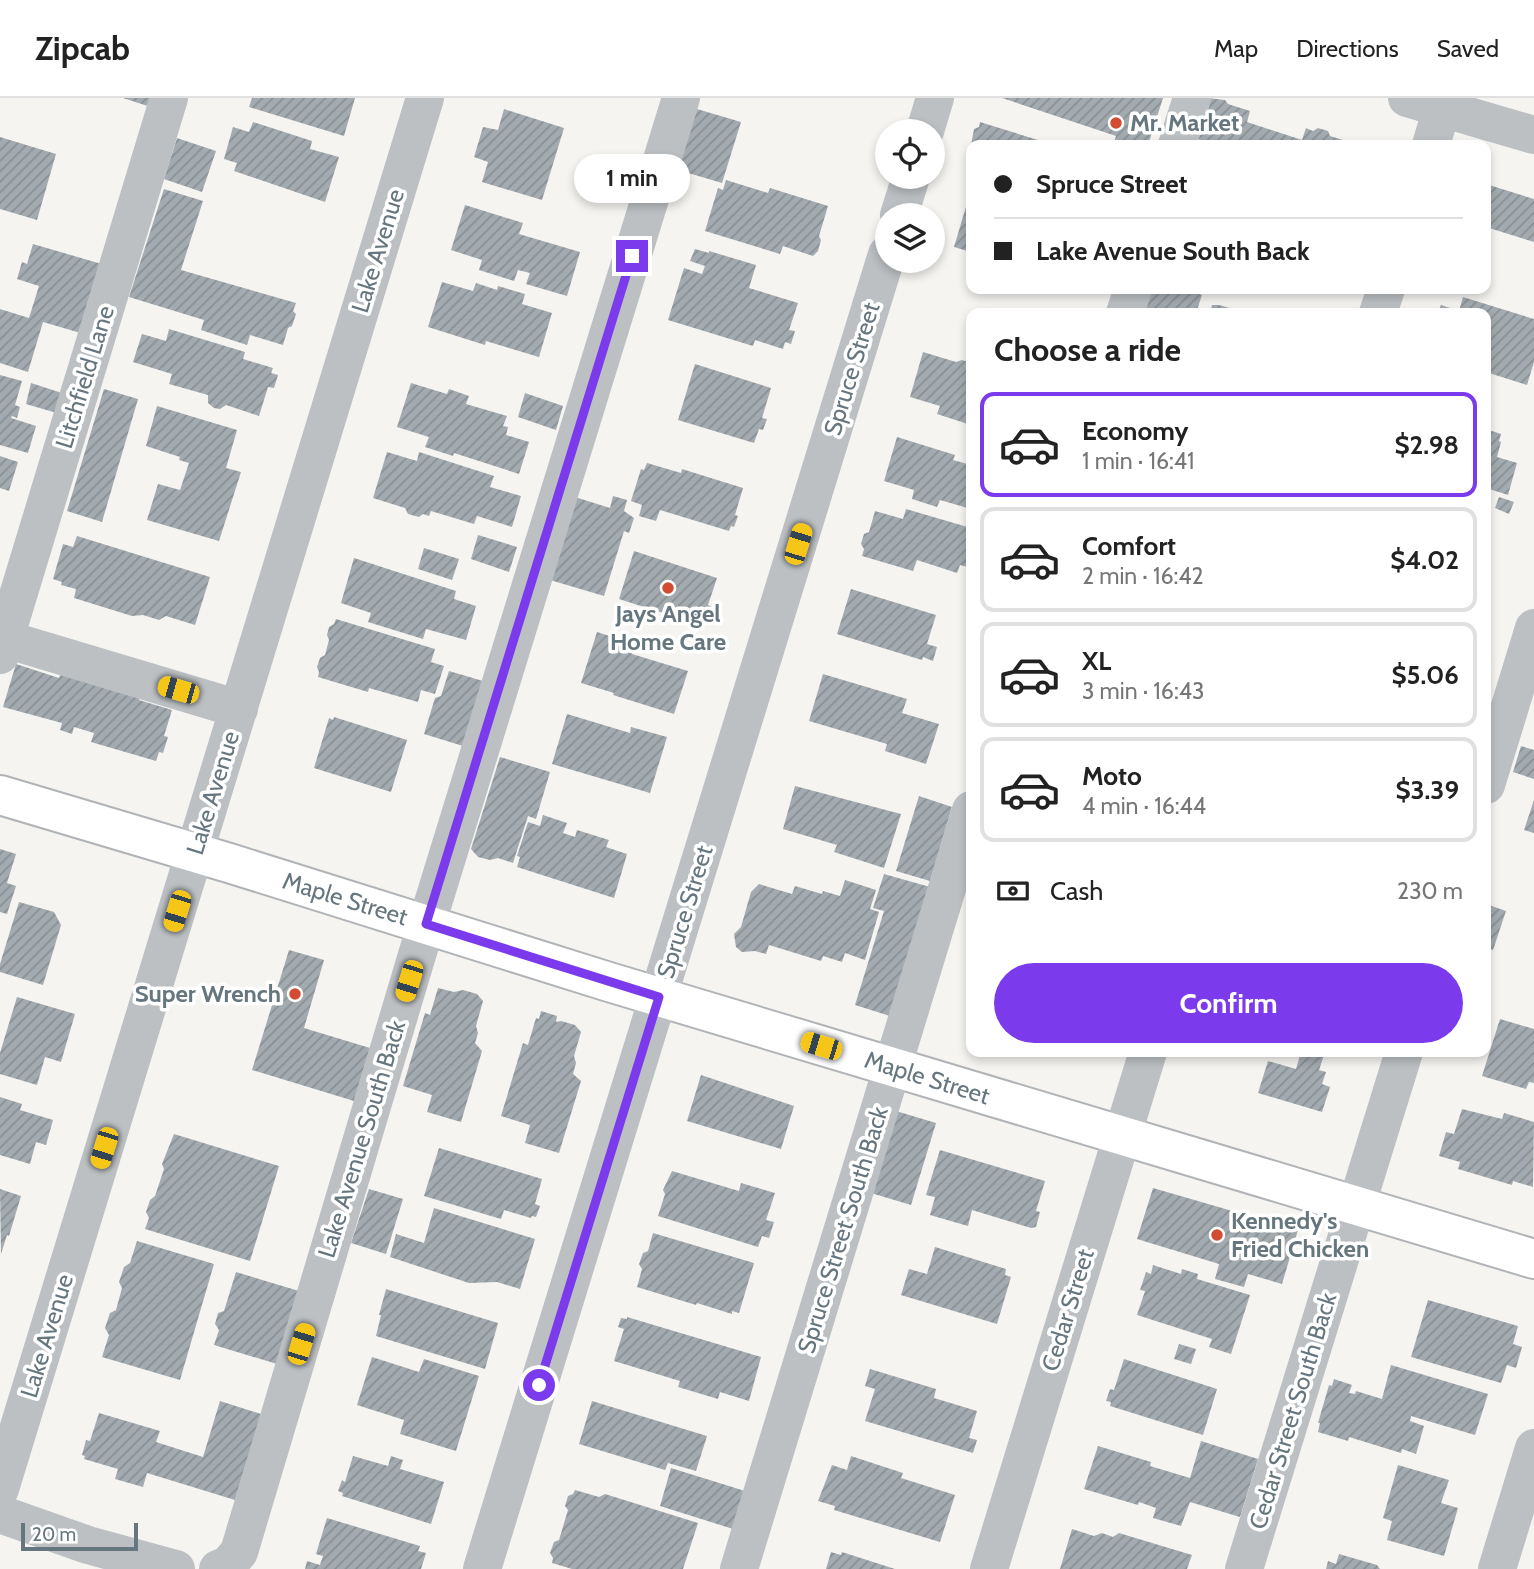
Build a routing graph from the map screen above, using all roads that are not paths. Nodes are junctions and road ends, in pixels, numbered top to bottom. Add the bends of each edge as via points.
1 (169, 98) edge
2 (425, 98) edge
3 (681, 98) edge
4 (935, 98) edge
5 (1192, 98) edge
6 (1431, 101) edge
7 (929, 119) edge
8 (1534, 135) edge
9 (1179, 140) edge
10 (1431, 140) edge
11 (881, 273) edge
12 (1534, 628) edge
13 (2, 647) edge
14 (239, 709) junction
15 (1491, 769) edge
16 (0, 795) edge
17 (966, 826) edge
18 (195, 852) junction
19 (426, 924) junction
20 (659, 997) junction
21 (1145, 1057) edge
22 (1402, 1057) edge
23 (892, 1067) junction
24 (1121, 1136) junction
25 (1356, 1207) junction
26 (1534, 1259) edge
27 (1534, 1448) edge
28 (0, 1489) edge
29 (0, 1514) edge
30 (176, 1569) edge
31 (218, 1569) edge
32 (482, 1569) edge
33 (739, 1569) edge
34 (989, 1569) edge
35 (1244, 1569) edge
36 (1497, 1569) edge

1 - 13 street, Litchfield Lane
2 - 14 street, Lake Avenue
3 - 19 street, Lake Avenue South Back
4 - 7 street
5 - 9 street
6 - 8 street
6 - 10 street
11 - 20 street, Spruce Street
12 - 15 street
13 - 14 street
14 - 18 street, Lake Avenue
16 - 18 main road, Maple Street
17 - 23 street, Spruce Street South Back
18 - 19 main road, Maple Street
18 - 28 street, Lake Avenue
19 - 20 main road, Maple Street
19 - 31 street, Lake Avenue South Back via 239,1552
20 - 23 main road, Maple Street
20 - 32 street, Spruce Street
21 - 24 street, Cedar Street
22 - 25 street, Cedar Street South Back
23 - 24 main road, Maple Street
23 - 33 street, Spruce Street South Back
24 - 25 main road, Maple Street
24 - 34 street, Cedar Street
25 - 26 main road, Maple Street
25 - 35 street, Cedar Street South Back
27 - 36 street
29 - 30 street

